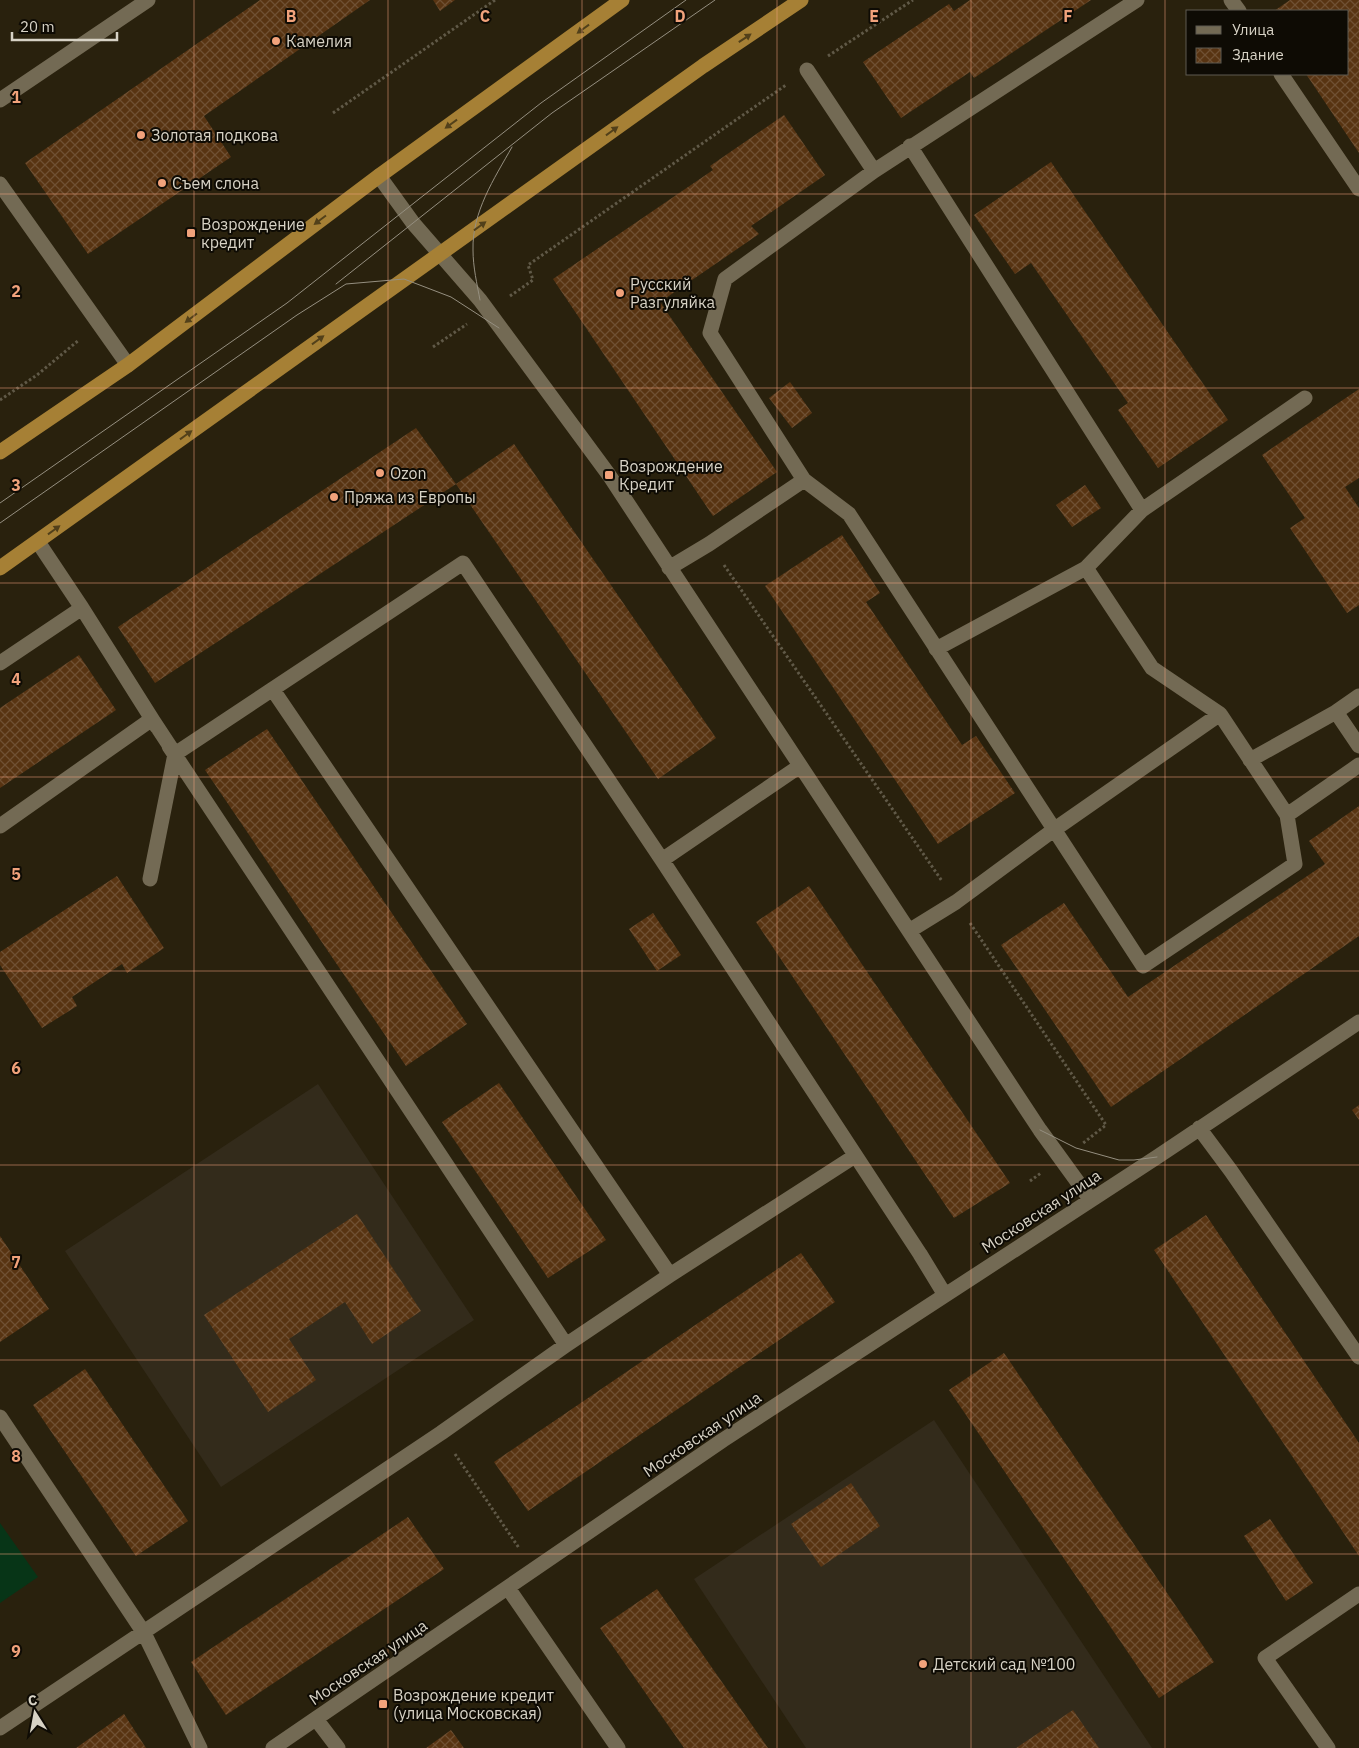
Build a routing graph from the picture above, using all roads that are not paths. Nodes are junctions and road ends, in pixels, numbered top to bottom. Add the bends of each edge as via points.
1 (148, 0) edge
2 (622, 0) edge
3 (801, 0) edge
4 (1137, 0) edge
5 (807, 70) road end
6 (1282, 75) edge
7 (0, 100) edge
8 (910, 146) junction
9 (874, 171) junction
10 (379, 176) junction
11 (0, 184) edge
12 (1359, 189) edge
13 (441, 254) junction
14 (128, 365) junction
15 (1304, 398) dead end
16 (0, 452) edge
17 (804, 480) junction
18 (1142, 510) junction
19 (38, 542) junction
20 (0, 568) edge
21 (669, 568) junction
22 (1086, 568) junction
23 (82, 608) junction
24 (936, 649) junction
25 (0, 663) edge
26 (272, 690) junction
27 (1359, 696) edge
28 (1336, 712) junction
29 (1220, 714) junction
30 (152, 719) junction
31 (1359, 746) edge
32 (174, 754) junction
33 (1250, 760) junction
34 (1359, 765) edge
35 (800, 766) junction
36 (1287, 815) junction
37 (0, 826) edge
38 (1055, 829) junction
39 (662, 860) junction
40 (150, 879) dead end
41 (909, 931) junction
42 (1359, 1022) edge
43 (1199, 1128) junction
44 (855, 1156) junction
45 (1090, 1199) junction
46 (670, 1276) junction
47 (945, 1295) junction
48 (566, 1345) junction
49 (1359, 1357) edge
50 (0, 1416) edge
51 (508, 1588) junction
52 (1359, 1594) edge
53 (144, 1633) junction
54 (316, 1719) junction
55 (0, 1728) edge
56 (200, 1748) edge
57 (273, 1748) edge
58 (338, 1748) edge
59 (618, 1748) edge
60 (1328, 1748) edge

1 - 7 street
2 -> 10 highway
13 -> 3 highway via 703,66
4 - 8 street
5 - 9 street
6 - 12 street
8 - 9 street
8 - 18 street
9 - 17 street via 725,279 710,333
10 - 13 street
10 -> 14 highway
11 - 14 street
19 -> 13 highway
13 - 21 street via 480,300 610,475
14 - 16 highway
15 - 18 street
17 - 21 street
17 - 24 street via 848,514
18 - 22 street
19 - 20 highway
19 - 23 street
21 - 35 street
22 - 24 street
22 - 29 street via 1152,668
23 - 25 street
23 - 30 street
24 - 38 street
26 - 32 street
26 - 39 street via 463,563
26 - 46 street
27 - 28 street
28 - 31 street
28 - 33 street
29 - 33 street
29 - 38 street
30 - 32 street
30 - 37 street
32 - 40 street
32 - 48 street
33 - 36 street
34 - 36 street
35 - 39 street
35 - 41 street
36 - 38 street via 1295,864 1143,966
38 - 41 street via 956,902
39 - 44 street
41 - 45 street via 1040,1130
42 - 43 street, Московская улица
43 - 45 street, Московская улица
43 - 49 street
44 - 46 street
44 - 47 street
45 - 47 street, Московская улица
46 - 48 street
47 - 51 street, Московская улица via 723,1440
48 - 53 street
50 - 53 street
51 - 54 street, Московская улица
51 - 59 street
52 - 60 street via 1265,1658
53 - 55 street
53 - 56 street
54 - 57 street, Московская улица
54 - 58 street

